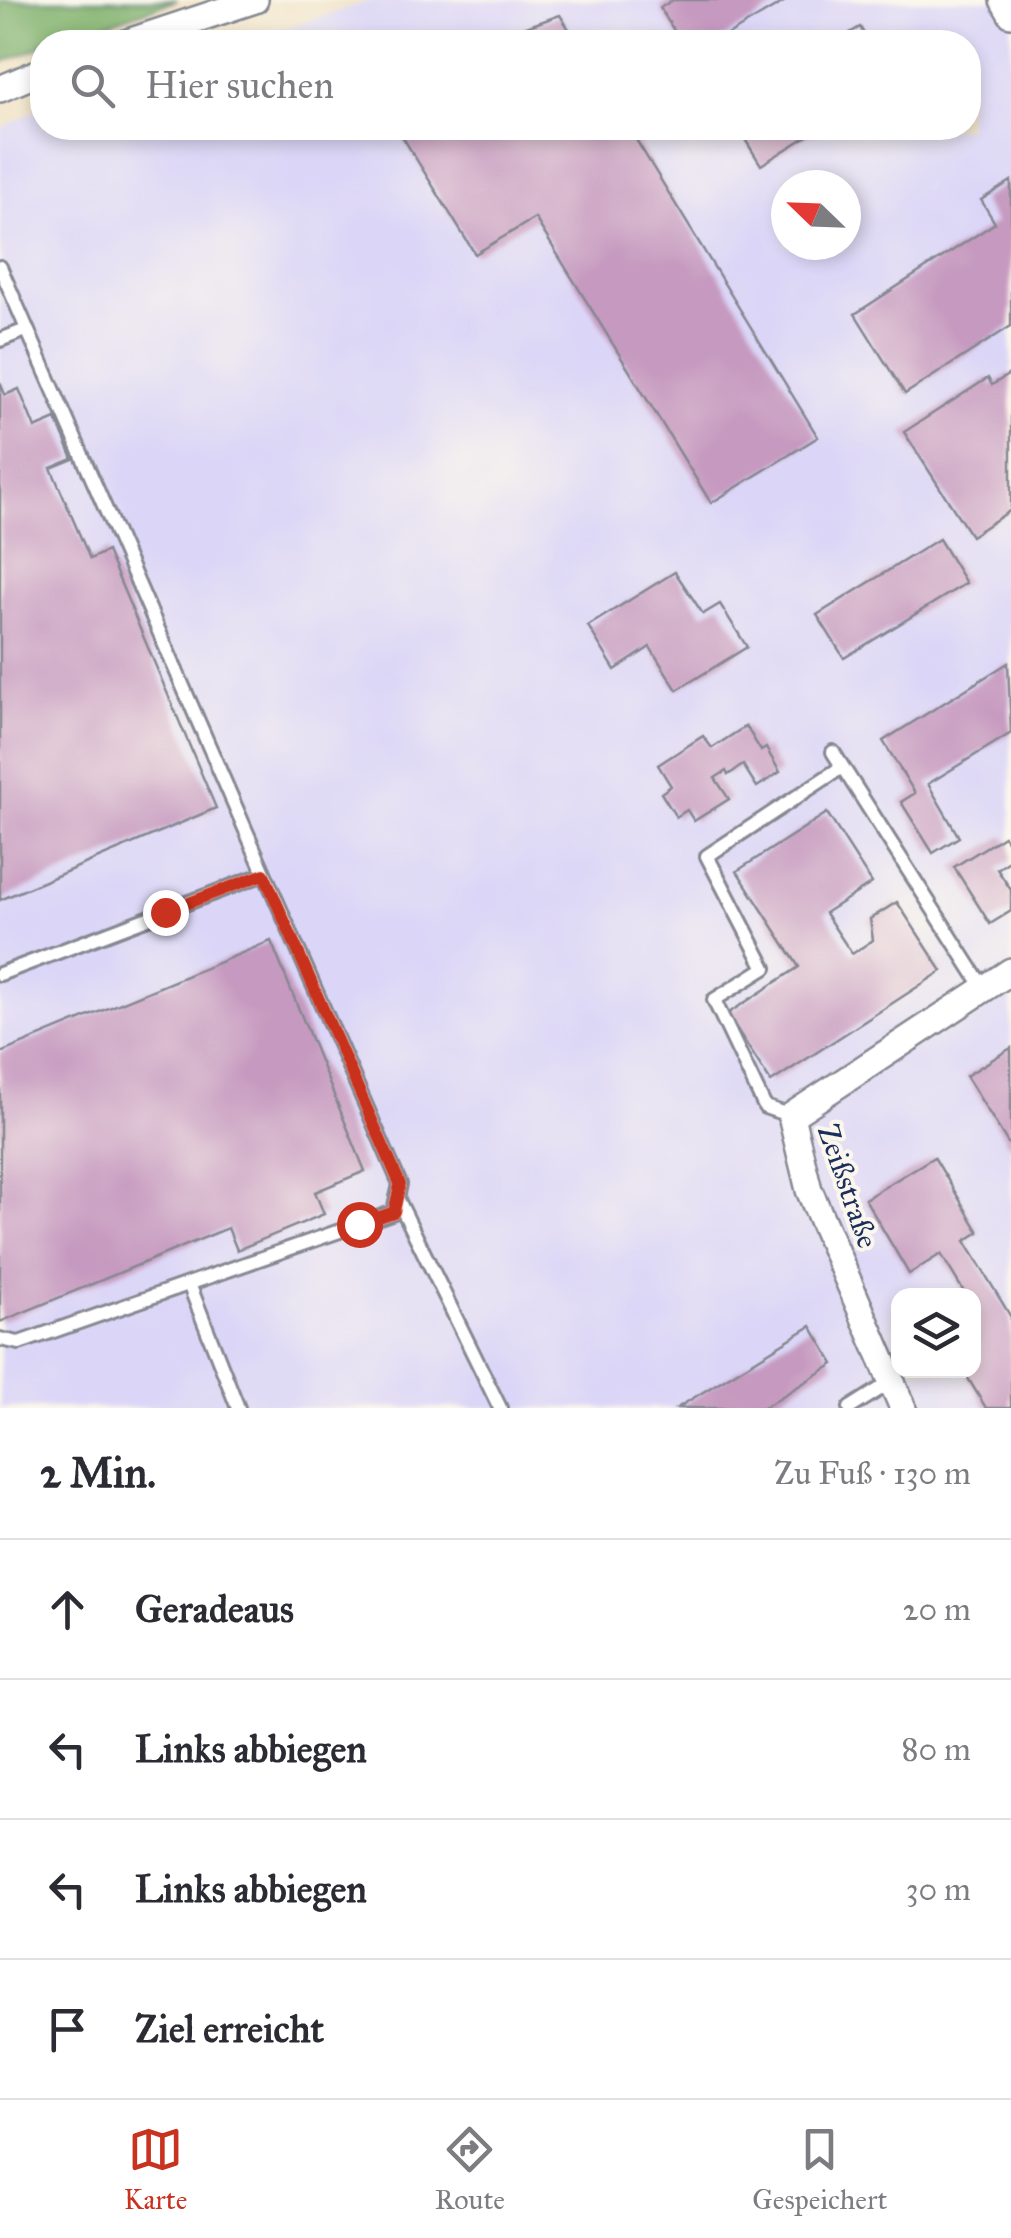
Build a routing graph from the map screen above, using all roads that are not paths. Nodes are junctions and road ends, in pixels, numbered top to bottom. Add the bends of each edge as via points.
1 (254, 0) edge
2 (1003, 0) edge
3 (1011, 14) edge
4 (164, 30) edge
5 (30, 77) edge
6 (0, 89) edge
7 (0, 267) edge
8 (26, 330) junction
9 (0, 340) edge
10 (833, 752) dead end
11 (842, 768) junction
12 (264, 874) junction
13 (1011, 971) edge
14 (0, 974) edge
15 (984, 989) junction
16 (790, 1116) junction
17 (397, 1198) junction
18 (188, 1284) junction
19 (0, 1339) edge
20 (892, 1382) junction
21 (238, 1408) edge
22 (500, 1408) edge
23 (850, 1408) edge
24 (903, 1408) edge

1 - 4 street
2 - 3 street
5 - 6 street
7 - 8 lane
8 - 9 lane
8 - 12 lane
10 - 11 lane
11 - 15 lane
11 - 16 lane via 707,856 765,968 714,1000 765,1107
12 - 14 lane
12 - 17 lane via 400,1184
13 - 15 street, Zeißstraße
15 - 16 street, Zeißstraße
16 - 20 street, Zeißstraße via 808,1190
17 - 18 lane via 394,1212
17 - 22 lane
18 - 19 lane via 20,1344
18 - 21 lane
20 - 23 lane
20 - 24 street, Zeißstraße

